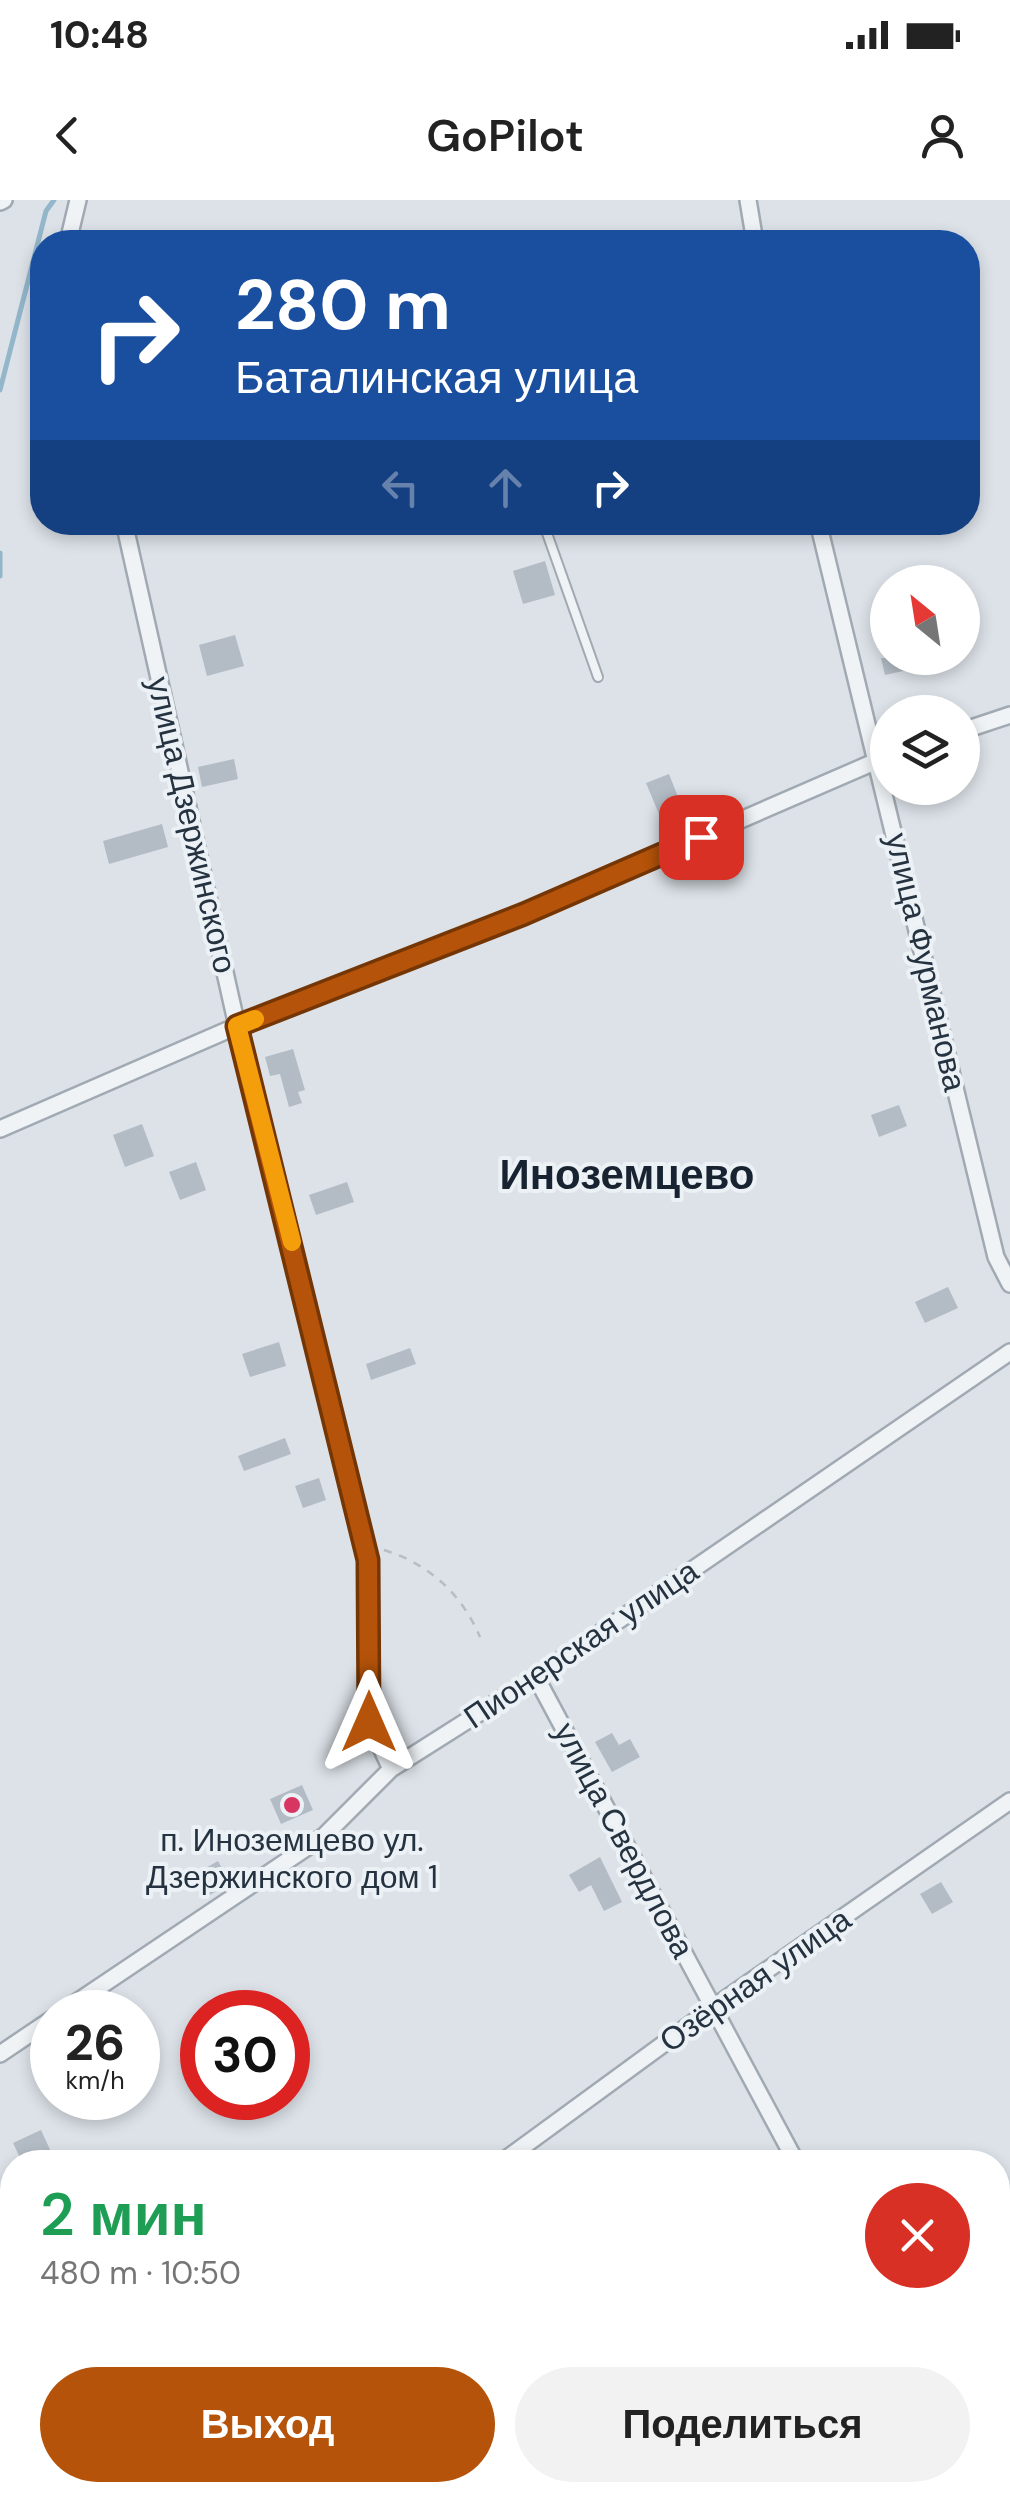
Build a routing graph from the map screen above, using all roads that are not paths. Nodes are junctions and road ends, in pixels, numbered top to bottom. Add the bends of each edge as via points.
1 (78, 200) edge
2 (748, 200) edge
3 (71, 230) edge
4 (753, 230) edge
5 (127, 535) edge
6 (548, 535) edge
7 (822, 535) edge
8 (598, 677) dead end
9 (870, 711) edge
10 (1010, 715) edge
11 (980, 725) edge
12 (870, 764) edge
13 (894, 805) edge
14 (237, 1026) junction
15 (0, 1129) edge
16 (1010, 1284) edge
17 (1010, 1352) edge
18 (536, 1677) junction
19 (391, 1769) junction
20 (1010, 1801) edge
21 (95, 1990) edge
22 (714, 2006) junction
23 (30, 2034) edge
24 (0, 2054) edge
25 (518, 2150) edge
26 (790, 2150) edge

1 - 3 street
2 - 4 street
5 - 14 street, улица Дзержинского
6 - 8 lane
7 - 9 street, улица Фурманова
10 - 11 street
12 - 14 street via 524,914
13 - 16 street, улица Фурманова via 996,1257
14 - 15 street
14 - 19 street, улица Дзержинского via 368,1560 369,1722
17 - 18 street, Пионерская улица
18 - 19 street, Пионерская улица
18 - 22 street, улица Свердлова
19 - 21 street, Пионерская улица via 324,1836
20 - 22 street, Озёрная улица
22 - 25 street, Озёрная улица
22 - 26 street, улица Свердлова
23 - 24 street

